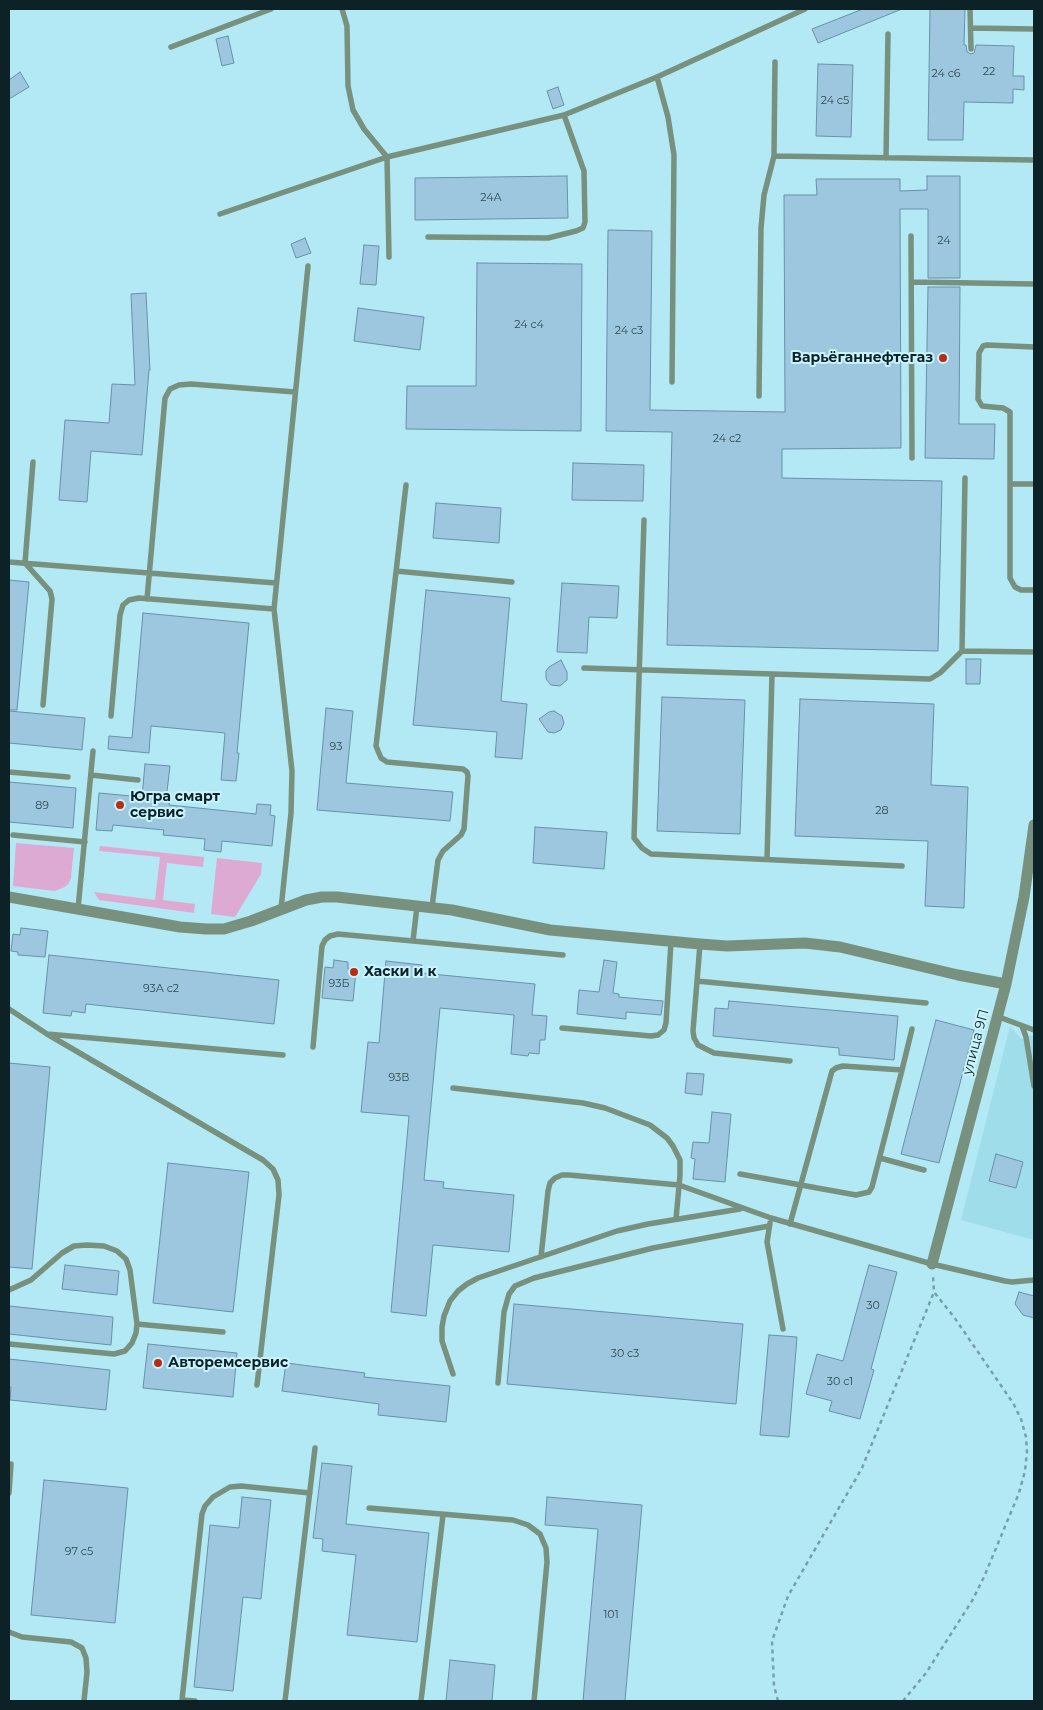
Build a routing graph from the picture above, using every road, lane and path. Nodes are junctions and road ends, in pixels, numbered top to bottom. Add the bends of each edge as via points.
1 (270, 9) edge
2 (342, 9) edge
3 (805, 9) edge
4 (970, 9) edge
5 (971, 28) junction
6 (1034, 29) edge
7 (888, 34) dead end
8 (171, 47) dead end
9 (971, 49) dead end
10 (775, 62) dead end
11 (657, 77) junction
12 (564, 115) junction
13 (774, 156) junction
14 (387, 157) junction
15 (886, 158) junction
16 (1034, 160) edge
17 (220, 214) dead end
18 (911, 236) dead end
19 (428, 237) dead end
20 (389, 257) dead end
21 (308, 266) dead end
22 (912, 282) junction
23 (1034, 284) edge
24 (1034, 347) edge
25 (672, 382) dead end
26 (295, 392) junction
27 (759, 396) dead end
28 (912, 458) dead end
29 (34, 462) dead end
30 (965, 478) dead end
31 (1011, 484) junction
32 (1034, 484) edge
33 (406, 485) dead end
34 (644, 520) dead end
35 (9, 562) edge
36 (25, 563) junction
37 (396, 571) junction
38 (150, 573) junction
39 (512, 582) dead end
40 (276, 583) junction
41 (1034, 590) edge
42 (147, 599) junction
43 (274, 609) junction
44 (962, 651) junction
45 (1034, 652) edge
46 (584, 668) dead end
47 (639, 670) junction
48 (772, 675) junction
49 (43, 705) dead end
50 (110, 716) dead end
51 (94, 750) dead end
52 (9, 772) edge
53 (91, 775) junction
54 (68, 777) dead end
55 (138, 780) dead end
56 (1034, 825) edge
57 (13, 835) dead end
58 (85, 842) junction
59 (767, 859) junction
60 (902, 866) dead end
61 (9, 897) edge
62 (417, 905) junction
63 (432, 907) junction
64 (78, 909) junction
65 (281, 909) junction
66 (414, 941) junction
67 (671, 942) junction
68 (700, 944) junction
69 (563, 955) dead end
70 (697, 981) junction
71 (1006, 984) junction
72 (926, 1003) dead end
73 (9, 1009) edge
74 (999, 1017) junction
75 (1022, 1026) junction
76 (562, 1028) dead end
77 (912, 1029) dead end
78 (1034, 1030) edge
79 (47, 1034) junction
80 (313, 1047) dead end
81 (283, 1054) dead end
82 (790, 1061) dead end
83 (902, 1070) junction
84 (1034, 1086) edge
85 (453, 1088) dead end
86 (880, 1158) junction
87 (924, 1170) dead end
88 (740, 1174) dead end
89 (679, 1185) junction
90 (800, 1185) junction
91 (742, 1208) junction
92 (771, 1218) junction
93 (676, 1219) junction
94 (790, 1224) junction
95 (769, 1226) junction
96 (541, 1257) junction
97 (932, 1264) junction
98 (1034, 1280) edge
99 (9, 1290) edge
100 (934, 1292) junction
101 (137, 1324) junction
102 (783, 1329) dead end
103 (223, 1332) dead end
104 (9, 1344) edge
105 (453, 1374) dead end
106 (498, 1382) dead end
107 (257, 1385) dead end
108 (315, 1448) dead end
109 (12, 1464) dead end
110 (9, 1493) edge
111 (310, 1493) junction
112 (369, 1508) dead end
113 (443, 1515) junction
114 (9, 1632) edge
115 (182, 1700) edge
116 (84, 1701) edge
117 (195, 1701) edge
118 (285, 1701) edge
119 (421, 1701) edge
120 (534, 1701) edge
121 (778, 1701) edge
122 (903, 1701) edge

1 - 8 lane
2 - 14 lane via 347,26 348,86 353,110
3 - 11 lane
4 - 5 lane
5 - 6 lane
5 - 9 lane
7 - 15 lane
10 - 13 lane
11 - 12 lane
11 - 25 lane via 674,155
12 - 14 lane
12 - 19 lane via 584,171 583,228 540,238
13 - 15 lane
13 - 27 lane via 764,195 761,228
14 - 17 lane
14 - 20 lane
15 - 16 lane
18 - 22 lane
21 - 26 lane
22 - 23 lane
22 - 28 lane
24 - 31 lane via 987,345 979,353 979,403 1007,409 1011,416
26 - 38 lane via 191,384 170,389 165,398
26 - 40 lane
29 - 36 lane
30 - 44 lane
31 - 32 lane
31 - 41 lane via 1010,578 1020,590
33 - 37 lane
34 - 47 lane
35 - 36 lane
36 - 38 lane
36 - 49 lane via 50,591 52,599
37 - 39 lane
37 - 63 lane via 377,752 387,762 463,769 468,776 464,829 438,860
38 - 40 lane
38 - 42 lane
40 - 43 lane
42 - 43 lane
42 - 50 lane via 129,600 123,605
43 - 65 lane via 292,771
44 - 45 lane
44 - 48 lane via 930,679
46 - 47 lane
47 - 48 lane
47 - 59 lane via 634,838 652,854
48 - 59 lane
51 - 53 lane
52 - 54 lane
53 - 55 lane
53 - 58 lane
56 - 71 street, улица 9П via 1026,898
57 - 58 lane
58 - 64 lane
59 - 60 lane
61 - 64 street
62 - 63 street
62 - 65 street via 322,897
62 - 66 lane
63 - 67 street via 550,930
64 - 65 street via 206,929 233,926
66 - 69 lane
66 - 80 lane via 338,934 325,940
67 - 68 street
67 - 76 lane via 666,1022 658,1035
68 - 70 lane
68 - 71 street via 805,943 840,947
70 - 72 lane
70 - 82 lane via 693,1031 698,1045 714,1053
71 - 74 street, улица 9П
73 - 79 lane
74 - 75 lane
74 - 97 street, улица 9П
75 - 78 lane
75 - 84 lane
77 - 83 lane
79 - 81 lane
79 - 107 lane via 263,1160 273,1169 278,1180 278,1195
83 - 86 lane
83 - 90 lane via 843,1066 832,1071
85 - 89 lane via 605,1108 650,1124 667,1138 678,1154
86 - 87 lane
86 - 90 lane via 872,1187 864,1194
88 - 90 lane
89 - 91 lane
89 - 93 lane
89 - 96 lane via 569,1175 555,1178 548,1191
90 - 94 lane
91 - 92 lane
91 - 93 lane
92 - 94 lane
92 - 95 lane
93 - 96 lane via 617,1231
94 - 97 lane
95 - 102 lane via 766,1242
95 - 106 lane via 654,1248 534,1278 515,1286 504,1312
96 - 105 lane via 478,1278 458,1291 450,1301 444,1316 442,1341
97 - 98 lane via 1005,1281
97 - 100 path
99 - 101 lane via 31,1280 74,1246 104,1246 126,1259
100 - 121 path via 862,1468 788,1596 772,1641
100 - 122 path via 1013,1403 1021,1419 1027,1452 1019,1493 984,1577 968,1608
101 - 103 lane
101 - 104 lane via 132,1342 125,1351 114,1354
108 - 111 lane
109 - 110 lane
111 - 115 lane via 230,1487 213,1497 206,1506 202,1514
111 - 118 lane
112 - 113 lane
113 - 119 lane
113 - 120 lane via 513,1520 540,1534 547,1562
114 - 116 lane via 22,1637 71,1642 82,1648 87,1672
115 - 117 lane

